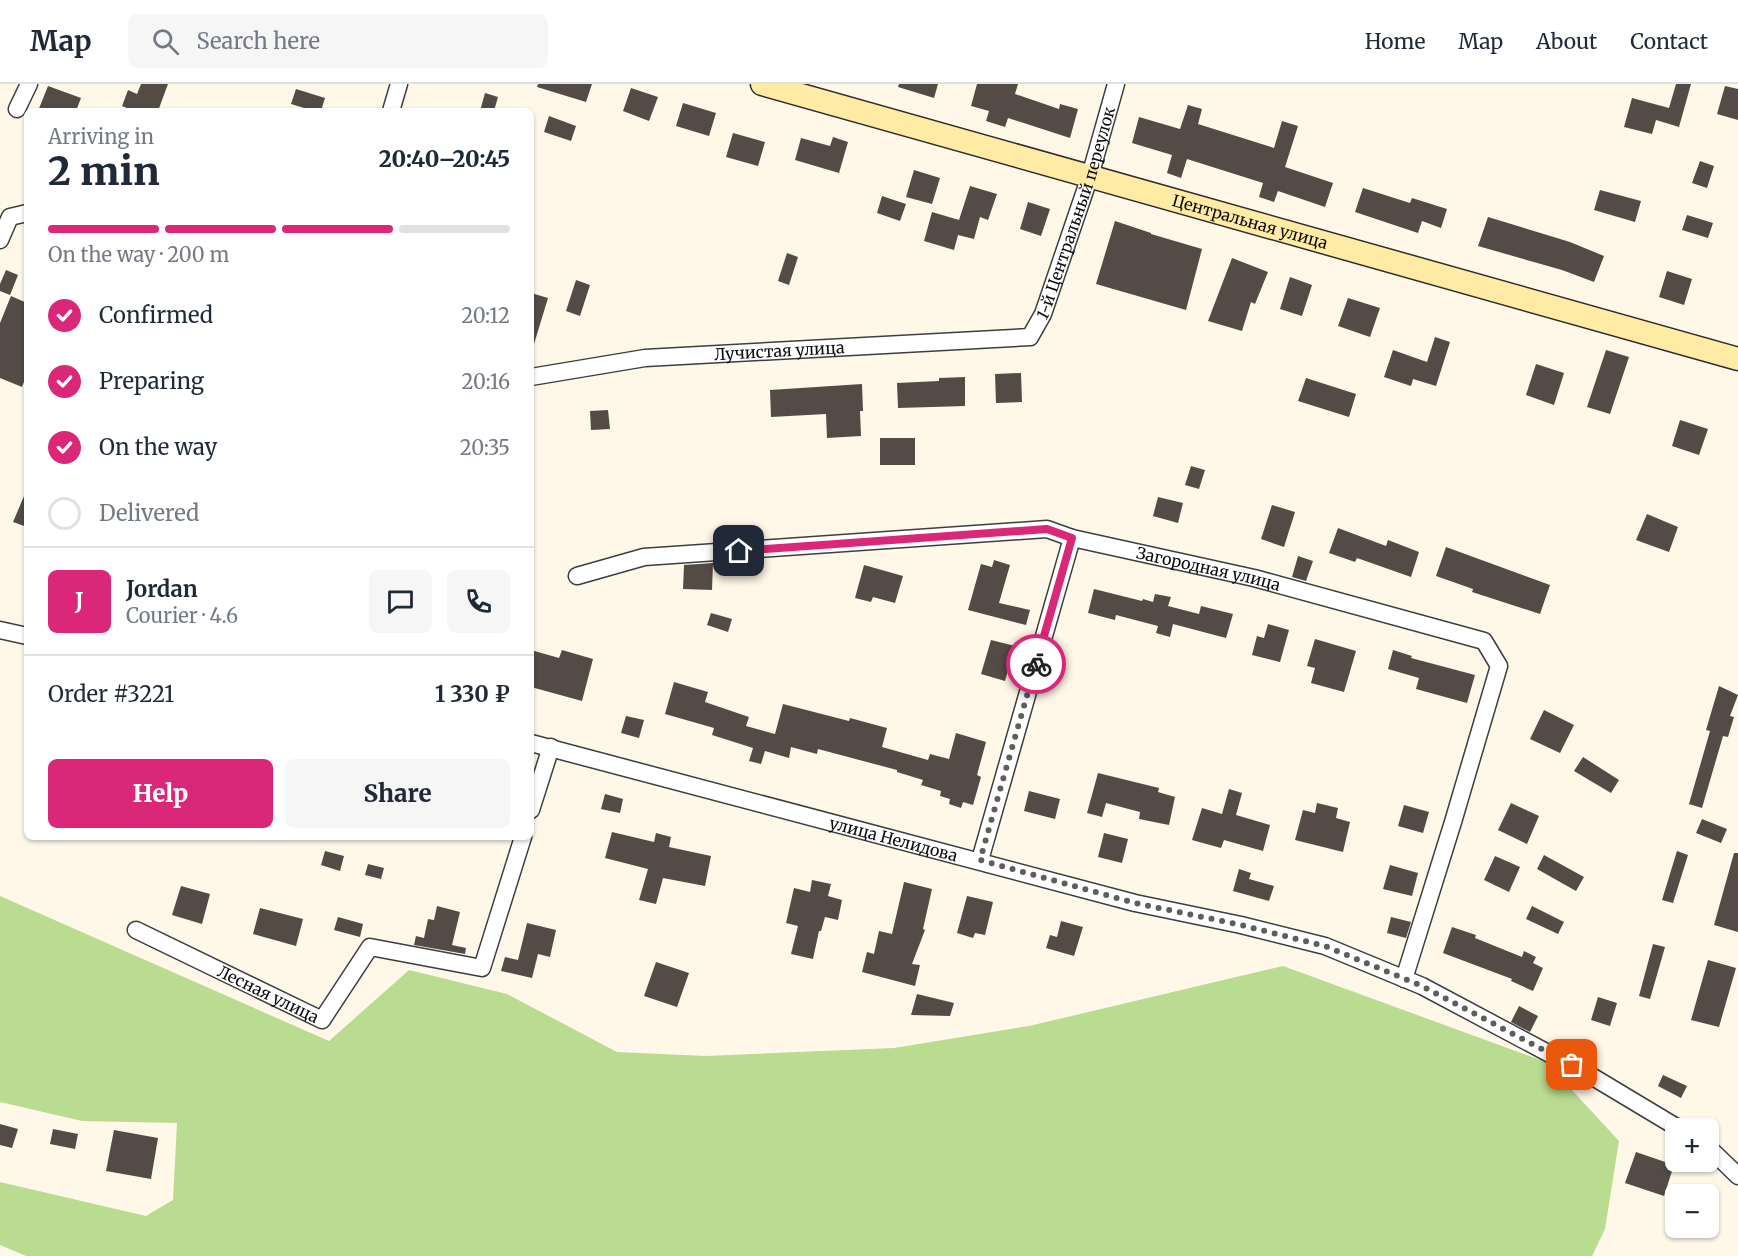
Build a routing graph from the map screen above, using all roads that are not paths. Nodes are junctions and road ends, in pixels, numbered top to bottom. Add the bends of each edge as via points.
1 (29, 84) edge
2 (399, 84) edge
3 (762, 84) edge
4 (1116, 84) edge
5 (392, 108) edge
6 (17, 109) dead end
7 (1090, 176) junction
8 (14, 215) edge
9 (0, 240) edge
10 (1030, 337) joint
11 (1738, 359) edge
12 (534, 376) edge
13 (1072, 538) junction
14 (577, 576) dead end
15 (0, 630) edge
16 (24, 635) edge
17 (534, 744) edge
18 (551, 747) junction
19 (534, 801) edge
20 (522, 840) edge
21 (980, 860) junction
22 (136, 930) dead end
23 (1404, 979) junction
24 (1665, 1120) edge
25 (1719, 1158) edge
26 (1738, 1176) edge

1 - 6 street
2 - 5 street
3 - 7 street, Центральная улица
4 - 7 street, 1-й Центральный переулок
7 - 10 street, 1-й Центральный переулок via 1043,315
7 - 11 street, Центральная улица
8 - 9 street
10 - 12 street, Лучистая улица via 645,358
13 - 14 street, Загородная улица via 1047,529 644,557
13 - 21 street
13 - 23 street, Загородная улица via 1254,578 1484,641 1499,666
15 - 16 street
17 - 18 street, улица Нелидова
18 - 19 street
18 - 21 street, улица Нелидова
20 - 22 street, Лесная улица via 482,968 370,947 322,1020
21 - 23 street, улица Нелидова via 1135,903 1325,946
23 - 24 street, улица Нелидова via 1593,1077
25 - 26 street

